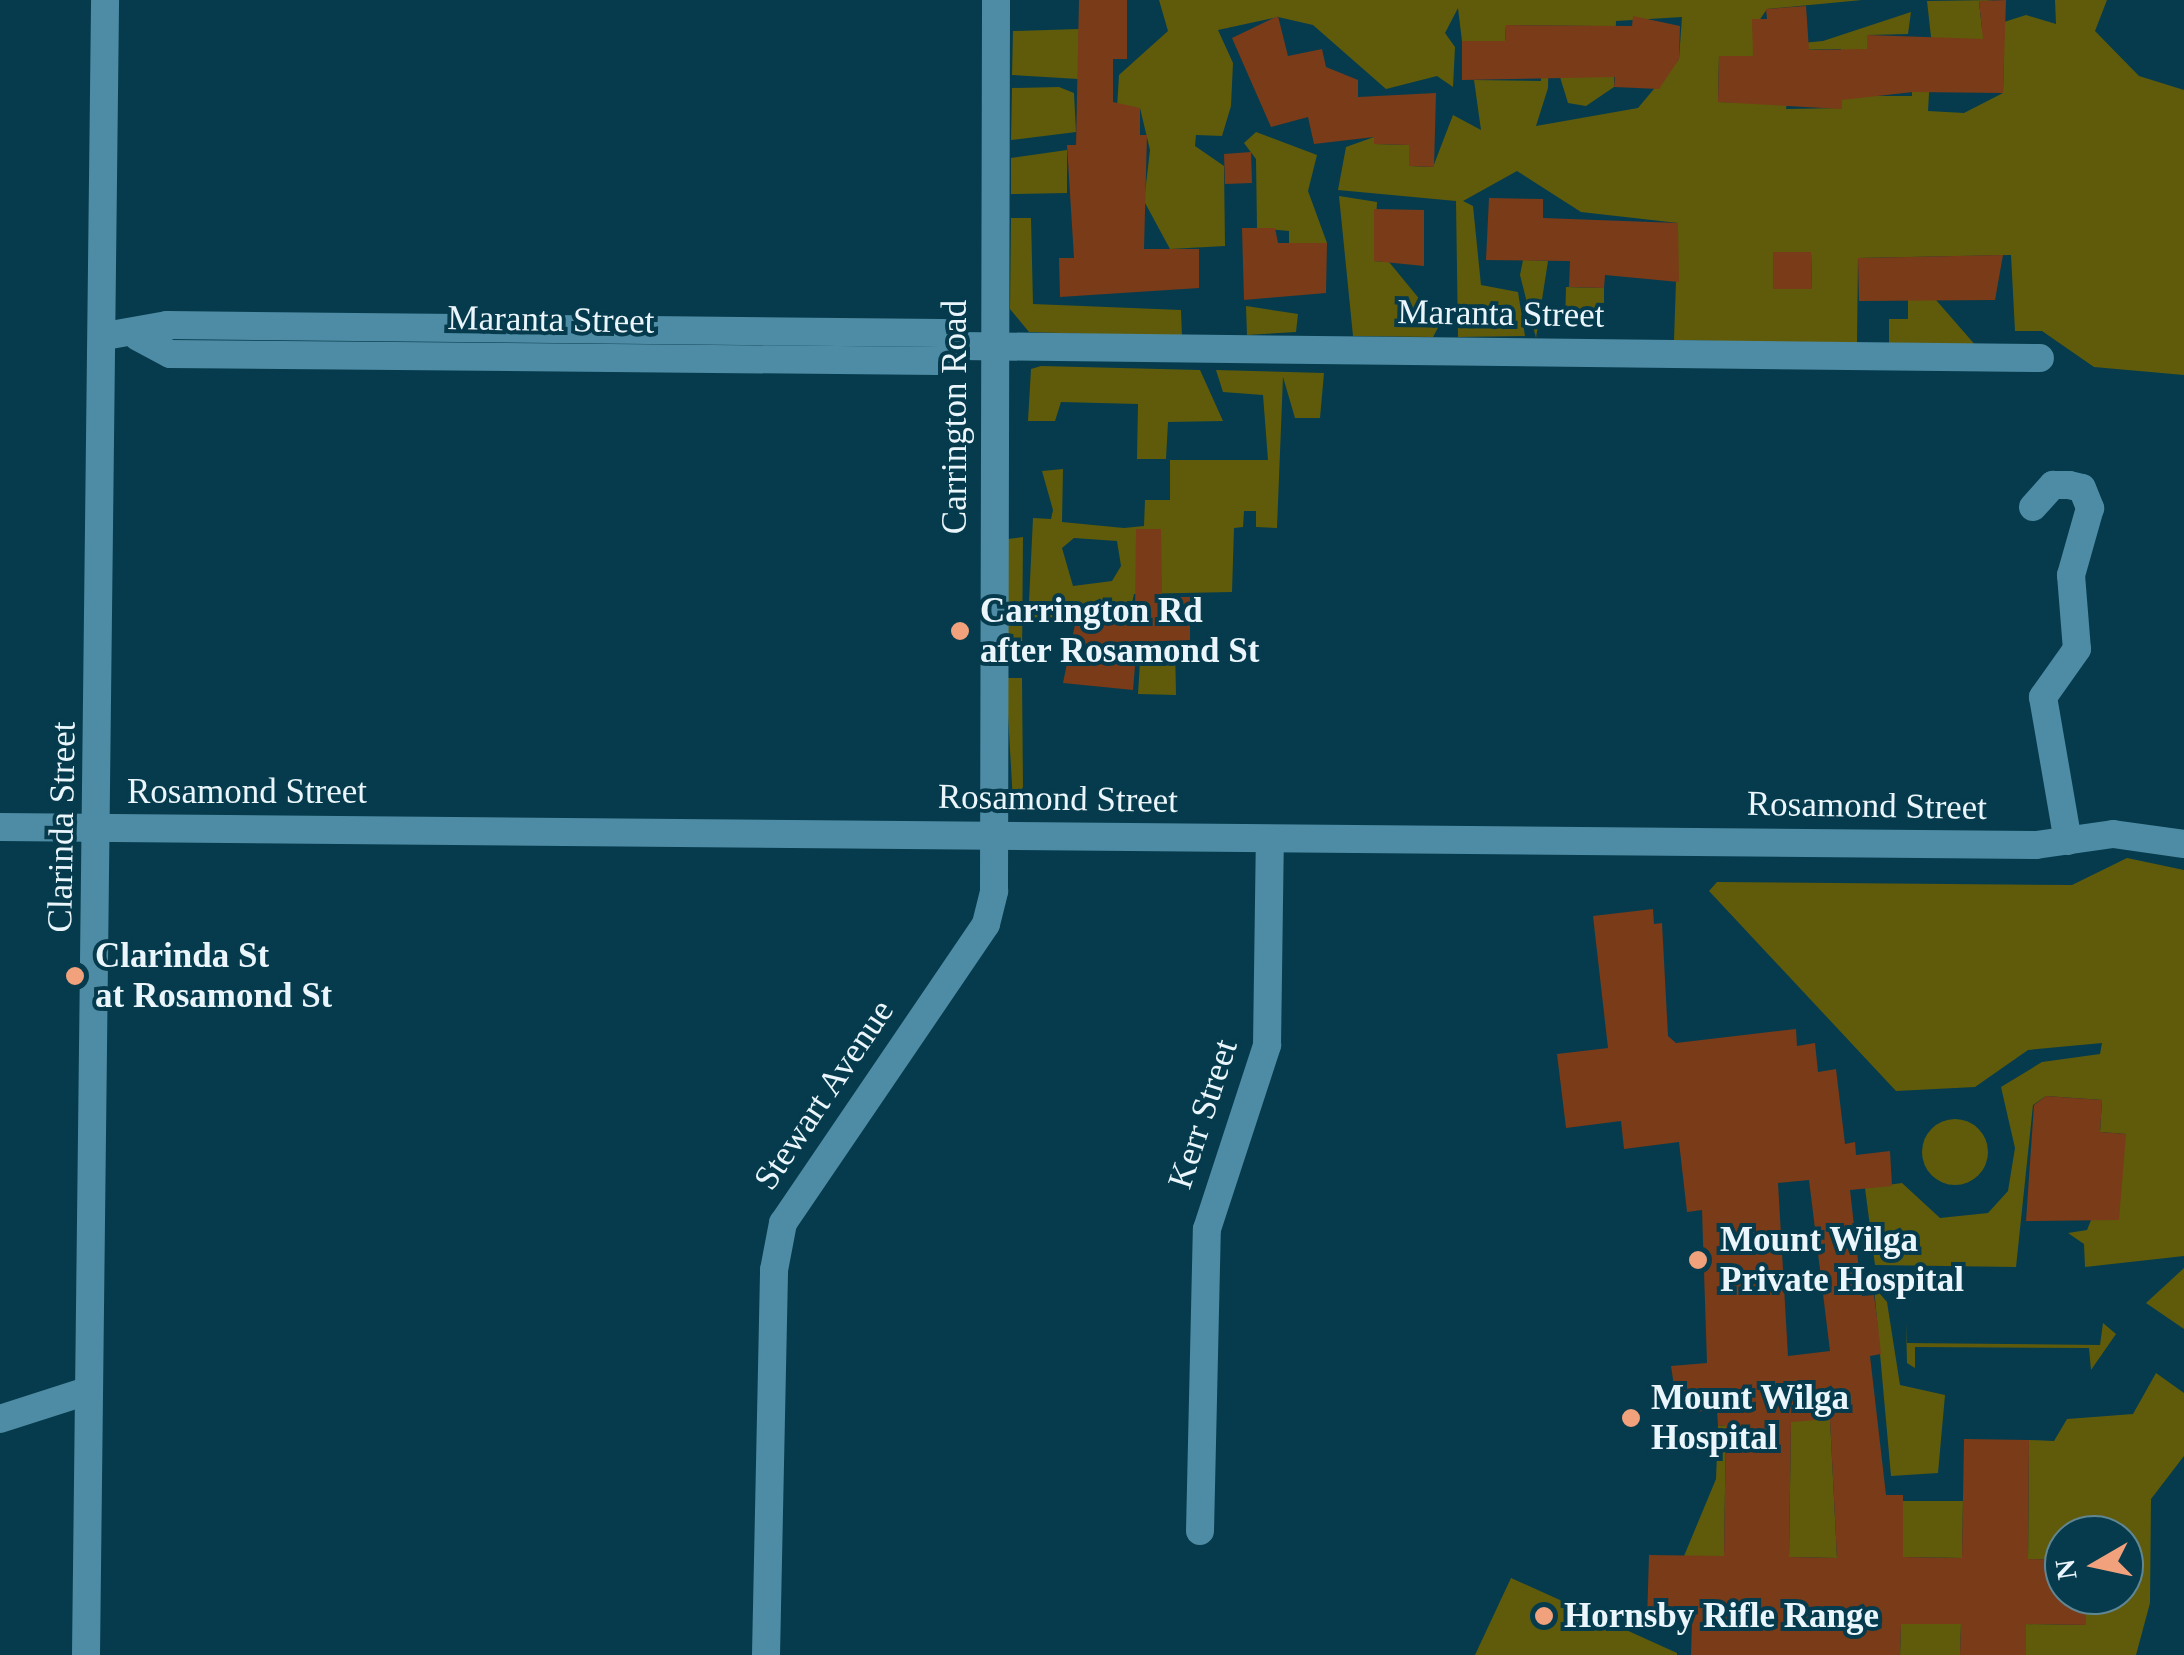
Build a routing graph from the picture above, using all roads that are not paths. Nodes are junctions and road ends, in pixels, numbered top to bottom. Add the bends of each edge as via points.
1 (106, 0) edge
2 (996, 0) edge
3 (105, 336) junction
4 (993, 346) junction
5 (2040, 358) dead end
6 (2033, 508) dead end
7 (0, 827) edge
8 (100, 828) junction
9 (991, 835) junction
10 (1270, 841) junction
11 (2068, 841) junction
12 (2184, 844) edge
13 (88, 1390) junction
14 (0, 1419) edge
15 (1200, 1531) dead end
16 (86, 1655) edge
17 (766, 1655) edge

1 - 3 street, Clarinda Street
2 - 4 street, Carrington Road
3 - 4 street, Maranta Street via 138,337 170,354 939,361 961,346
3 - 8 street, Clarinda Street
4 - 5 street, Maranta Street
4 - 9 street, Carrington Road
6 - 11 street via 2053,486 2069,485 2082,488 2090,508 2070,575 2077,649 2043,697
7 - 8 street, Rosamond Street
8 - 9 street, Rosamond Street
8 - 13 street, Clarinda Street
9 - 10 street, Rosamond Street
9 - 17 street, Stewart Avenue via 986,924 783,1223 774,1270
10 - 11 street, Rosamond Street
10 - 15 street, Kerr Street via 1267,1044 1207,1229
11 - 12 street, Rosamond Street via 2114,834
13 - 14 street
13 - 16 street, Clarinda Street

